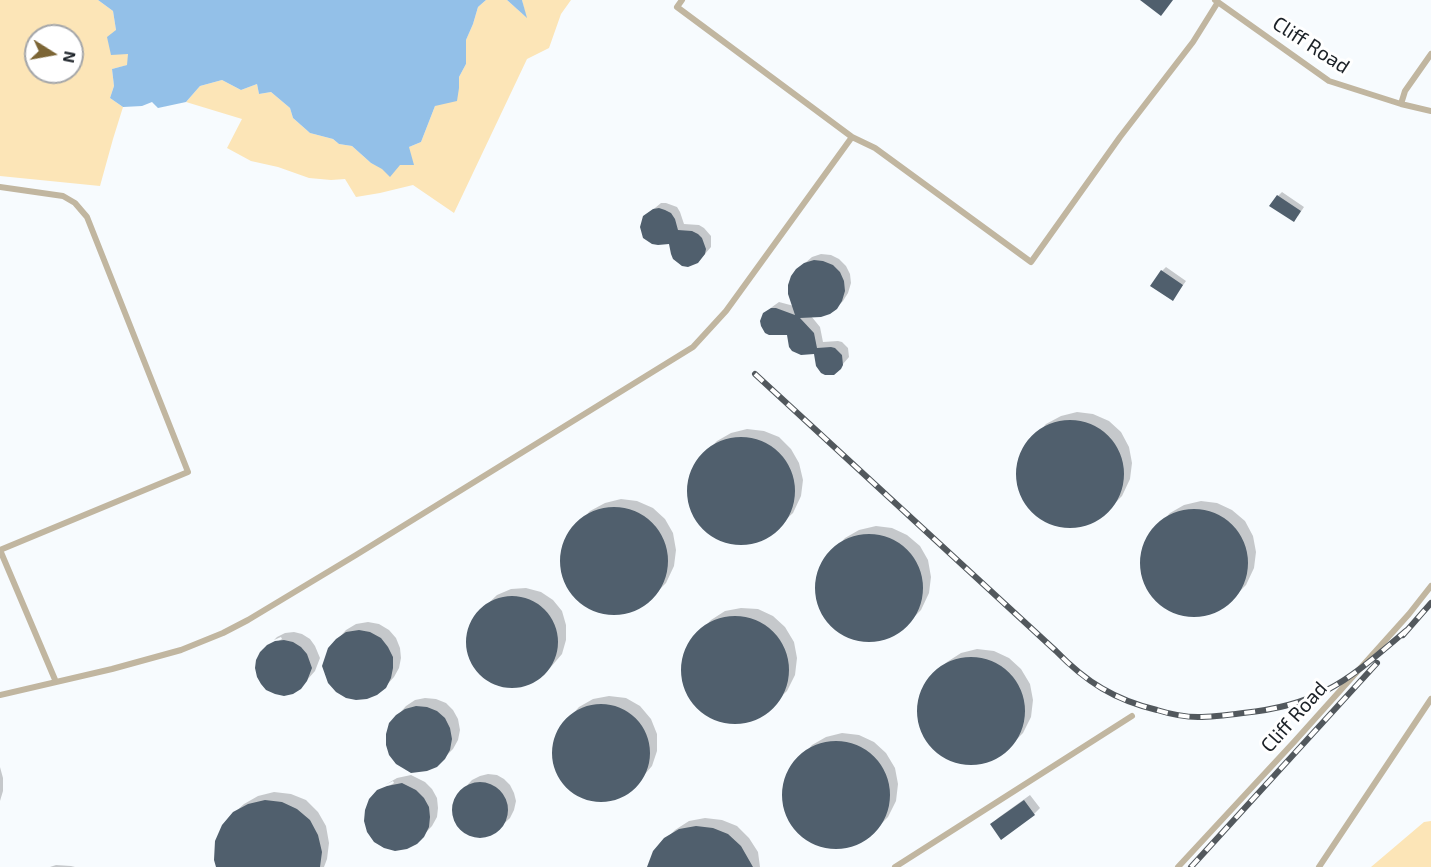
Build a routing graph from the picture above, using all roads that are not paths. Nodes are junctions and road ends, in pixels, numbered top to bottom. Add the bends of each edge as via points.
1 (682, 0) edge
2 (1216, 1) edge
3 (1431, 54) edge
4 (1401, 104) junction
5 (1431, 111) edge
6 (852, 138) junction
7 (0, 186) edge
8 (1431, 586) edge
9 (56, 682) junction
10 (0, 695) edge
11 (1431, 699) edge
12 (1132, 716) dead end
13 (895, 867) edge
14 (1178, 867) edge
15 (1318, 867) edge

1 - 6 lane via 677,7
2 - 4 lane, Cliff Road via 1329,81
2 - 6 lane via 1193,42 1119,137 1031,262 875,148
3 - 4 lane
4 - 5 lane, Cliff Road
6 - 9 lane via 726,311 693,347 248,620 181,650
7 - 9 lane via 63,196 75,202 87,218 188,472 0,550
8 - 14 lane, Cliff Road
9 - 10 lane
11 - 15 lane
12 - 13 lane

